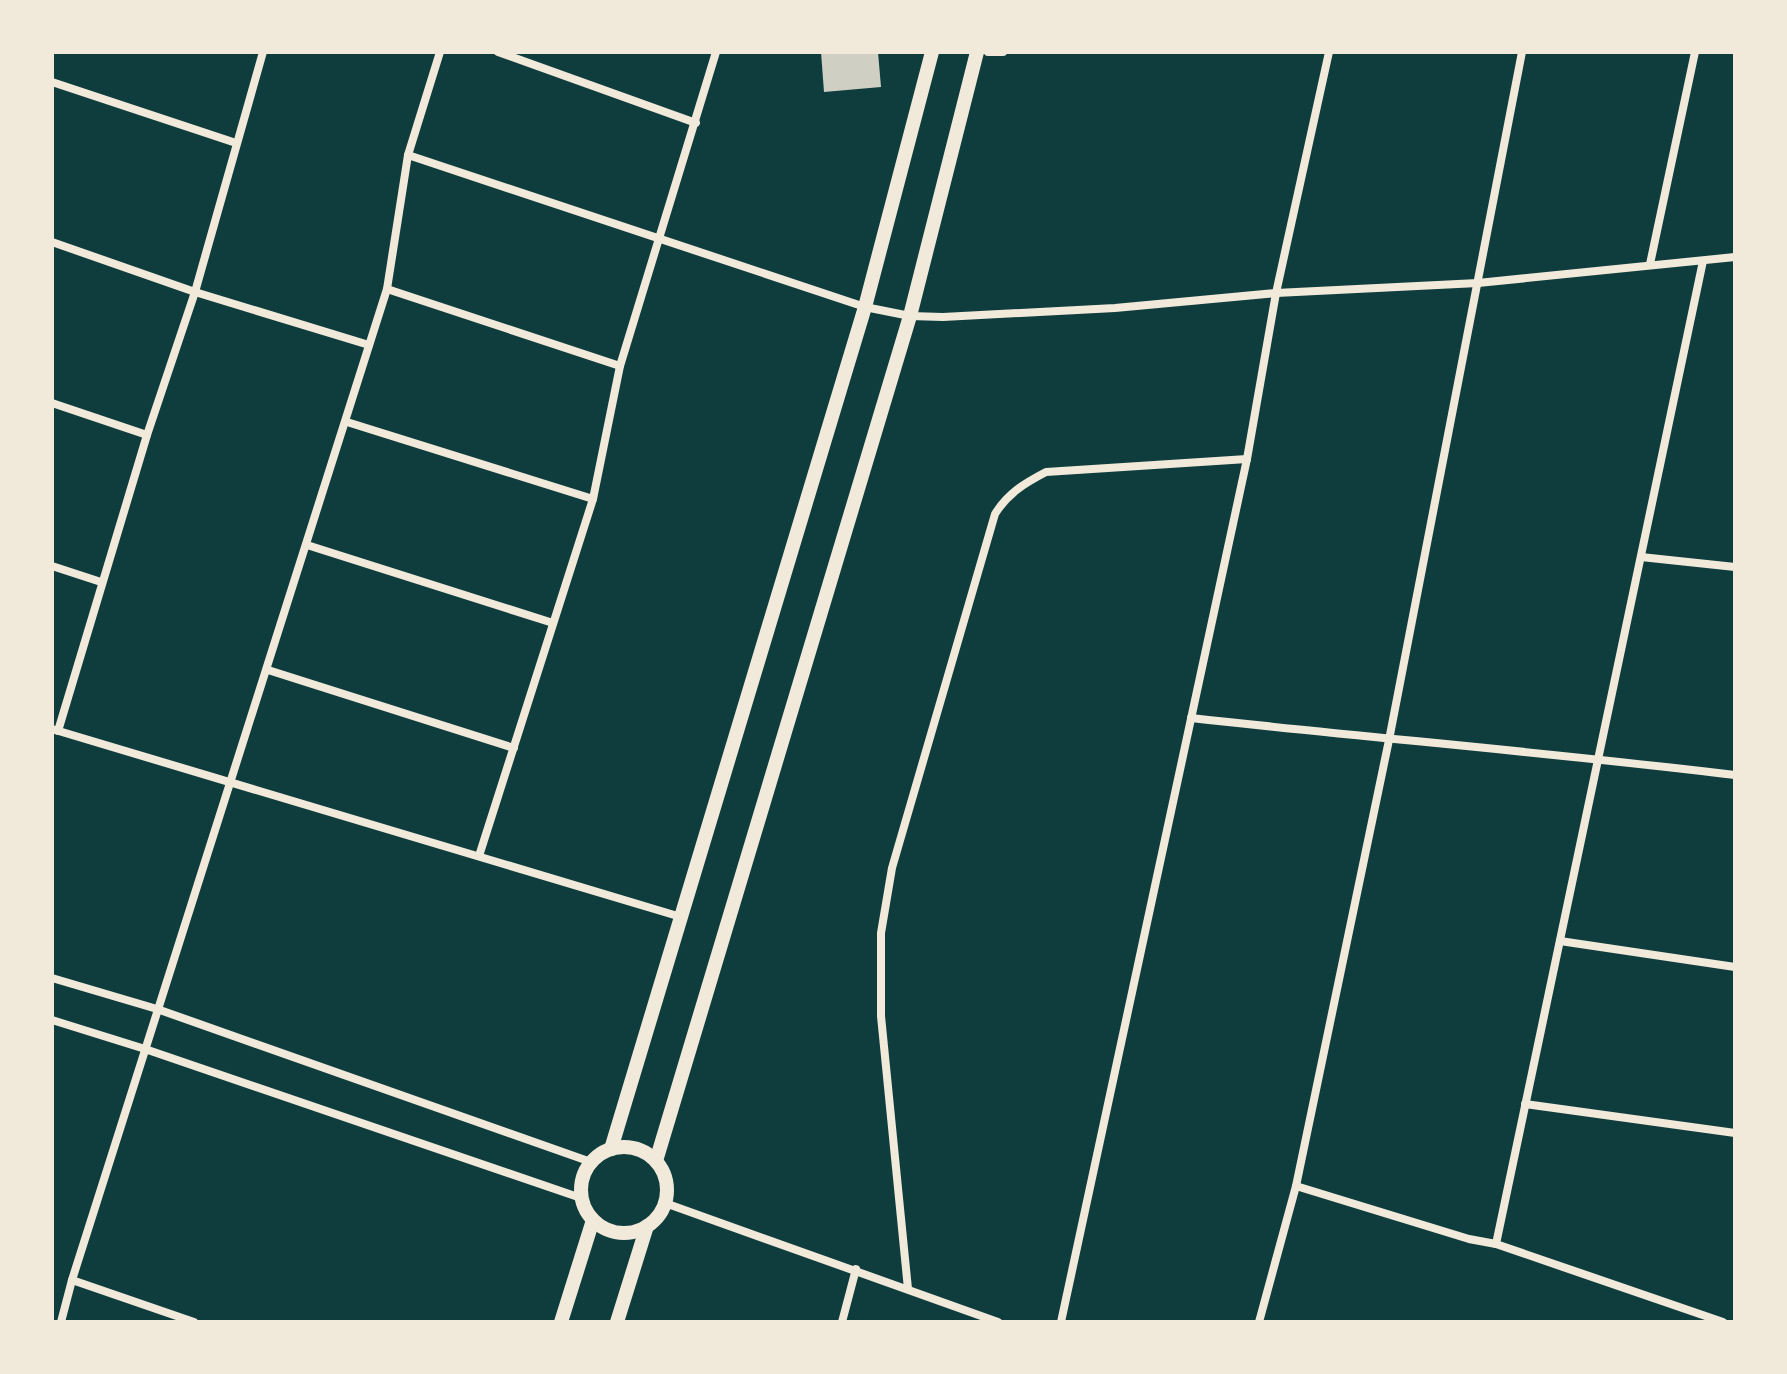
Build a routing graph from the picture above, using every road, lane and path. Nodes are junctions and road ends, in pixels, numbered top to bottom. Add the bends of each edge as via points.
1 (263, 52) edge
2 (440, 52) edge
3 (498, 52) edge
4 (716, 52) edge
5 (932, 52) edge
6 (977, 52) edge
7 (988, 52) edge
8 (1003, 52) edge
9 (1329, 52) edge
10 (1522, 52) edge
11 (1695, 52) edge
12 (52, 82) edge
13 (696, 123) junction
14 (236, 143) junction
15 (408, 155) junction
16 (660, 239) junction
17 (52, 242) edge
18 (1735, 257) edge
19 (1703, 261) junction
20 (1650, 264) junction
21 (1478, 283) junction
22 (387, 289) junction
23 (195, 292) junction
24 (1276, 293) junction
25 (865, 307) junction
26 (910, 316) junction
27 (369, 345) junction
28 (620, 366) junction
29 (52, 403) edge
30 (347, 422) junction
31 (147, 435) junction
32 (1247, 459) junction
33 (593, 499) junction
34 (307, 545) junction
35 (1641, 557) junction
36 (52, 566) edge
37 (1735, 567) edge
38 (101, 582) junction
39 (553, 623) junction
40 (268, 670) junction
41 (1191, 718) junction
42 (55, 730) edge
43 (1389, 740) junction
44 (514, 748) junction
45 (1598, 759) junction
46 (1735, 775) edge
47 (232, 783) junction
48 (479, 856) junction
49 (681, 917) junction
50 (1560, 941) junction
51 (1735, 967) edge
52 (52, 978) edge
53 (157, 1009) junction
54 (52, 1020) edge
55 (145, 1049) junction
56 (1525, 1104) junction
57 (1735, 1133) edge
58 (611, 1149) junction
59 (656, 1161) junction
60 (591, 1162) junction
61 (1296, 1186) junction
62 (581, 1198) junction
63 (665, 1203) junction
64 (593, 1220) junction
65 (647, 1226) junction
66 (1496, 1244) junction
67 (856, 1269) junction
68 (72, 1280) junction
69 (908, 1289) junction
70 (61, 1322) edge
71 (194, 1322) edge
72 (561, 1322) edge
73 (617, 1322) edge
74 (842, 1322) edge
75 (998, 1322) edge
76 (1061, 1322) edge
77 (1259, 1322) edge
78 (1723, 1322) edge

1 - 14 street
2 - 15 street
3 - 13 street
4 - 13 street
5 - 25 street
6 - 26 street
7 - 8 street
9 - 24 street
10 - 21 street
11 - 20 street
12 - 14 street
13 - 16 street
14 - 23 street
15 - 16 street
15 - 22 street
16 - 25 street
16 - 28 street
17 - 23 street
18 - 19 street
19 - 20 street
19 - 35 street
20 - 21 street
21 - 24 street
21 - 43 street
22 - 27 street
22 - 28 street
23 - 27 street
23 - 31 street
24 - 26 street via 1115,308
24 - 32 street
25 - 26 street
25 - 49 street
26 - 59 street
27 - 30 street
28 - 33 street
29 - 31 street
30 - 33 street
30 - 34 street
31 - 38 street
32 - 41 street
32 - 69 street via 1046,472 1013,492 995,514 892,868 881,933 881,1016
33 - 39 street
34 - 39 street
34 - 40 street
35 - 37 street
35 - 45 street
36 - 38 street
38 - 42 street
39 - 44 street
40 - 44 street
40 - 47 street
41 - 43 street
41 - 76 street
42 - 47 street
43 - 45 street
43 - 61 street
44 - 48 street
45 - 46 street
45 - 50 street
47 - 48 street
47 - 53 street
48 - 49 street
49 - 58 street
50 - 51 street
50 - 56 street
52 - 53 street
53 - 55 street
53 - 60 street
54 - 55 street
55 - 62 street
55 - 68 street
56 - 57 street
56 - 66 street
58 - 59 street via 636,1149
58 - 60 street
59 - 63 street via 667,1188
60 - 62 street
61 - 66 street
61 - 77 street
62 - 64 street
63 - 65 street
63 - 67 street
64 - 65 street via 619,1233
64 - 72 street
65 - 73 street
66 - 78 street
67 - 69 street
67 - 74 street
68 - 70 street
68 - 71 street
69 - 75 street

